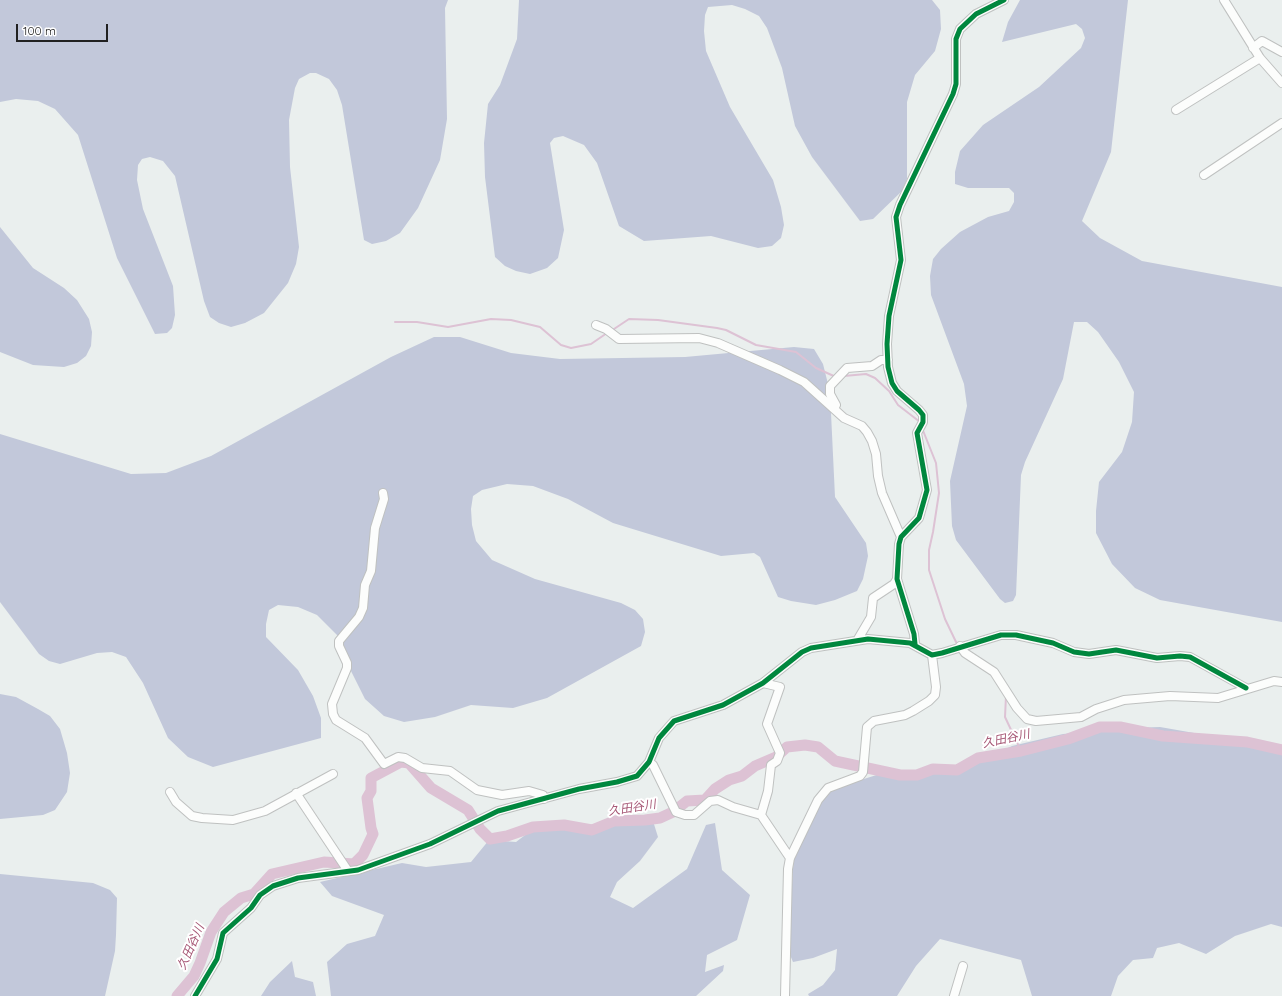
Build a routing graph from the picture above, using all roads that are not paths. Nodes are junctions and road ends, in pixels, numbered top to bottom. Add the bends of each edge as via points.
1 (1004, 0) edge
2 (1224, 0) edge
3 (1253, 48) junction
4 (1282, 52) edge
5 (1260, 58) junction
6 (1282, 83) edge
7 (1176, 110) dead end
8 (1282, 123) edge
9 (1204, 175) dead end
10 (596, 325) dead end
11 (888, 360) junction
12 (834, 408) junction
13 (383, 492) dead end
14 (901, 537) junction
15 (897, 579) junction
16 (858, 639) junction
17 (915, 644) junction
18 (960, 646) junction
19 (932, 654) junction
20 (1282, 682) edge
21 (763, 683) junction
22 (1246, 688) junction
23 (649, 762) junction
24 (333, 774) dead end
25 (170, 792) dead end
26 (296, 793) junction
27 (544, 798) junction
28 (761, 814) junction
29 (790, 858) junction
30 (346, 868) junction
31 (963, 966) dead end
32 (195, 996) edge
33 (785, 996) edge
34 (954, 996) edge

1 - 11 street via 976,14 960,29 956,39 956,84 953,94 896,217 901,260 889,316
2 - 3 street
3 - 4 street via 1262,41
3 - 5 street
5 - 6 street
5 - 7 street
8 - 9 street
10 - 12 street via 619,339 699,338 718,343 804,382
11 - 12 street via 881,360 872,366 847,368 830,386 830,394 836,405
11 - 14 street via 892,383 897,391 923,415 923,422 917,433 927,490 919,518
12 - 14 street via 844,418 862,426 872,441 882,493
13 - 27 street via 384,499 375,528 371,571 365,586 363,608 359,617 339,641 347,668 332,704 336,720 365,738 384,764 398,757 405,758 422,768 450,771 477,790 502,795 529,791
14 - 15 street
15 - 16 street via 894,584 873,598 871,617
15 - 17 street
16 - 17 street
16 - 21 street via 802,652
17 - 19 street
18 - 19 street
18 - 22 street via 1009,635 1053,643 1074,652 1089,654 1116,650 1157,658 1190,657
18 - 22 street via 965,653 994,672 1017,708 1027,719 1036,721 1081,717 1124,700 1170,696 1218,698 1236,694
19 - 29 street via 935,695 905,715 874,721 867,728 863,772 860,776 828,788 818,800
20 - 22 street via 1274,681
21 - 23 street via 712,710 674,721 659,738
21 - 28 street via 780,687 767,724 780,753 777,761 770,765 768,791
23 - 27 street via 637,776
23 - 28 street via 653,765 676,812 694,815 710,801 718,800 733,807
24 - 26 street
25 - 26 street via 176,802 192,816 233,820 265,811
26 - 30 street
27 - 30 street via 478,819 404,855 358,870
28 - 29 street
29 - 33 street
30 - 32 street via 298,878 274,886 260,895 223,933 217,959
31 - 34 street

